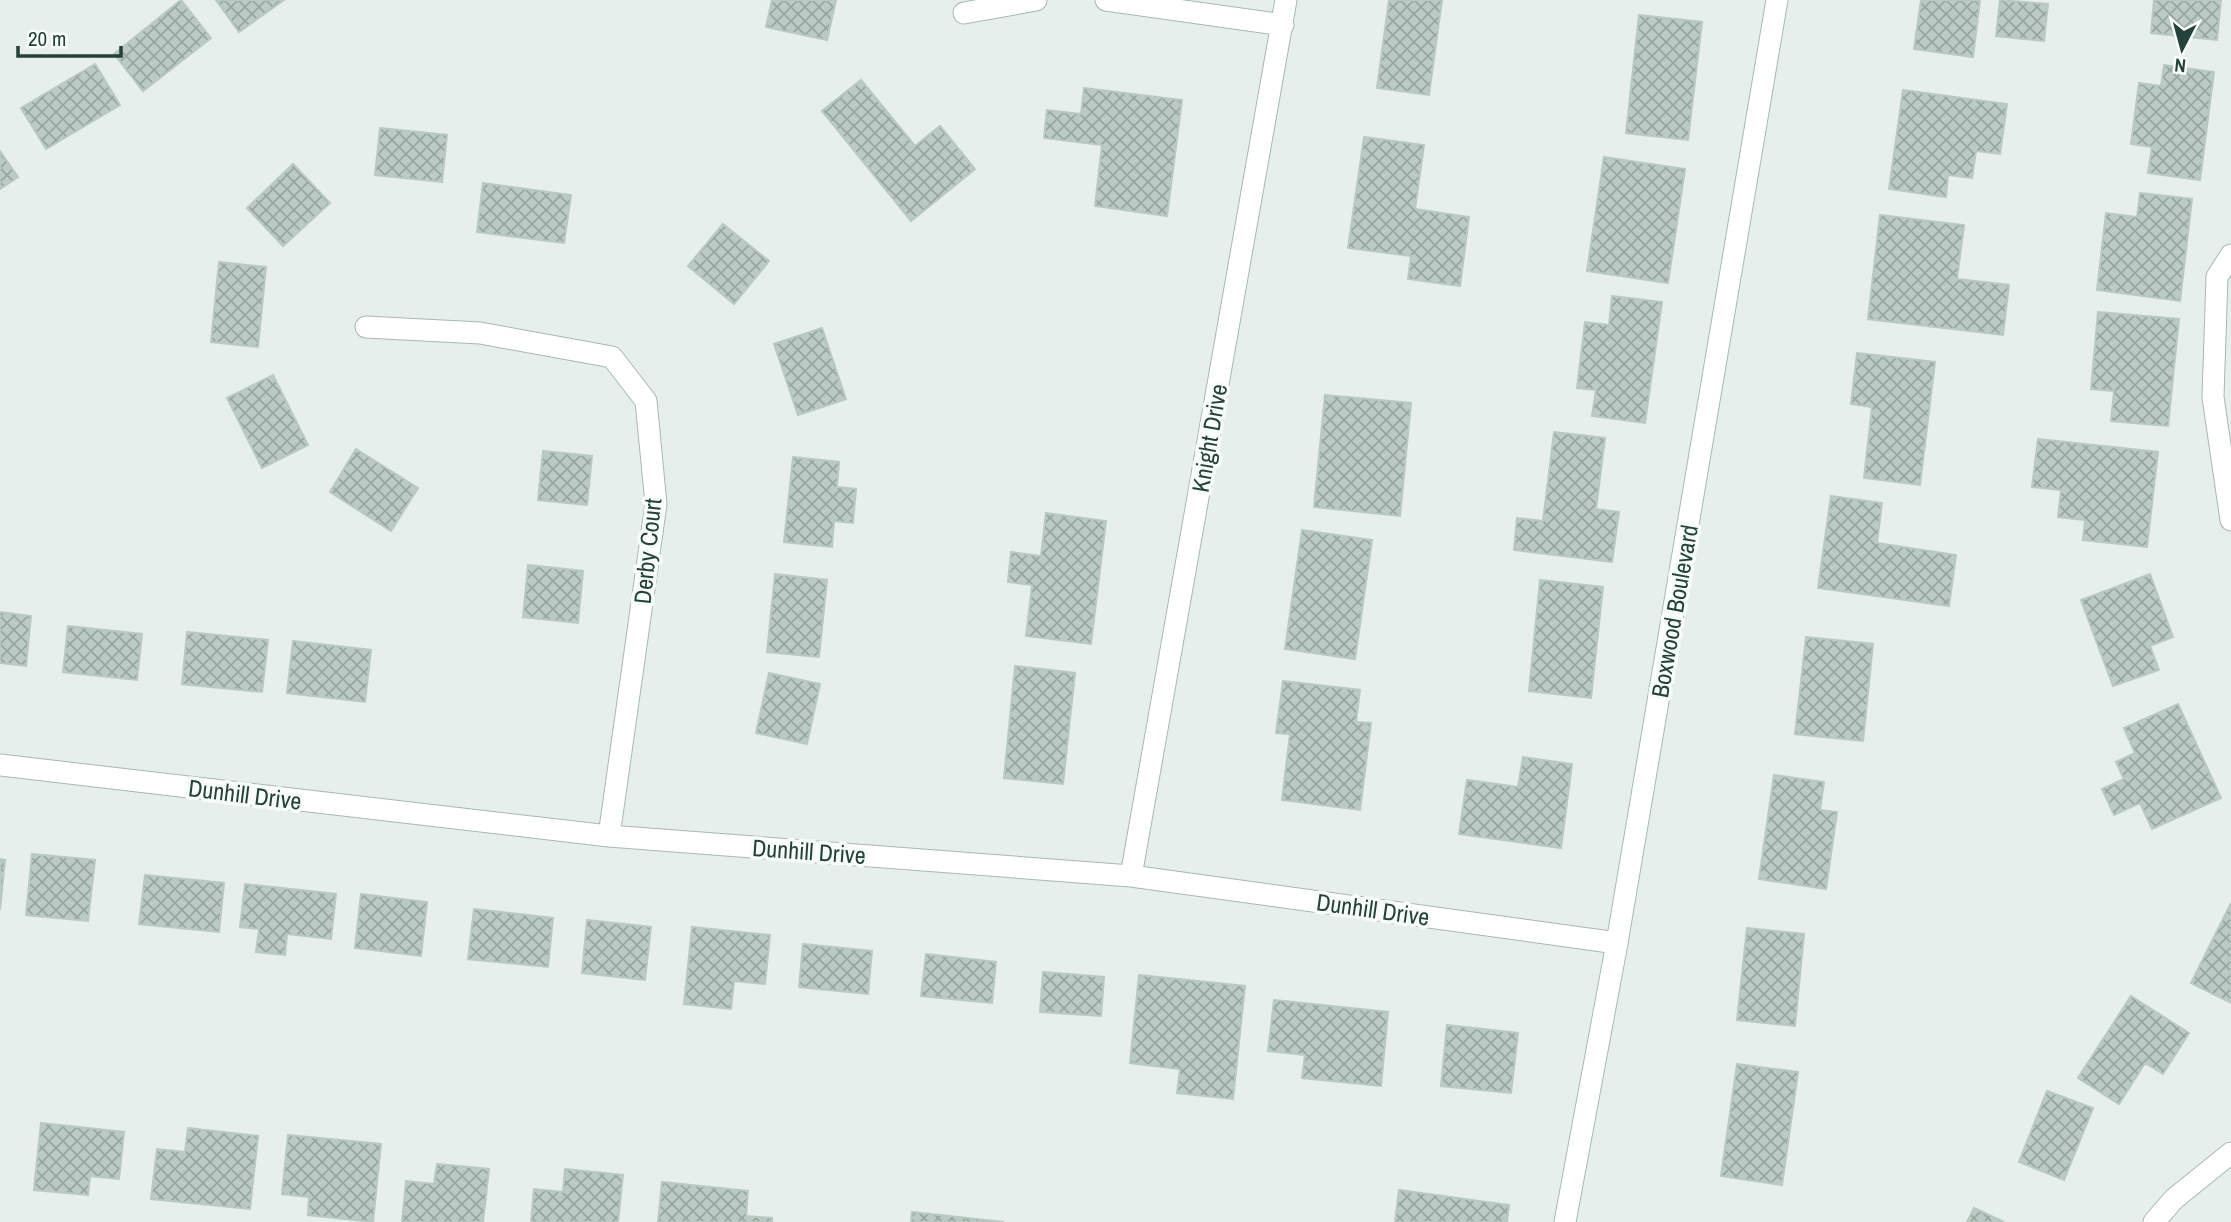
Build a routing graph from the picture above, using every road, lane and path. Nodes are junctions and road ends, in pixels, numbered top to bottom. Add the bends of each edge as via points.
1 (1036, 0) edge
2 (1106, 0) edge
3 (1286, 0) edge
4 (1777, 0) edge
5 (964, 13) dead end
6 (1283, 25) junction
7 (2231, 255) edge
8 (366, 327) dead end
9 (2231, 520) edge
10 (0, 765) edge
11 (609, 836) junction
12 (1131, 876) junction
13 (1617, 943) junction
14 (2231, 1153) edge
15 (1565, 1222) edge
16 (2154, 1222) edge

1 - 5 street
2 - 6 street
3 - 6 street, Knight Drive
4 - 13 street, Boxwood Boulevard
6 - 12 street, Knight Drive
7 - 9 street via 2217,277 2213,397
8 - 11 street, Derby Court via 480,333 612,356 646,401 656,503
10 - 11 street, Dunhill Drive
11 - 12 street, Dunhill Drive
12 - 13 street, Dunhill Drive
13 - 15 street, Boxwood Boulevard
14 - 16 street via 2174,1199

